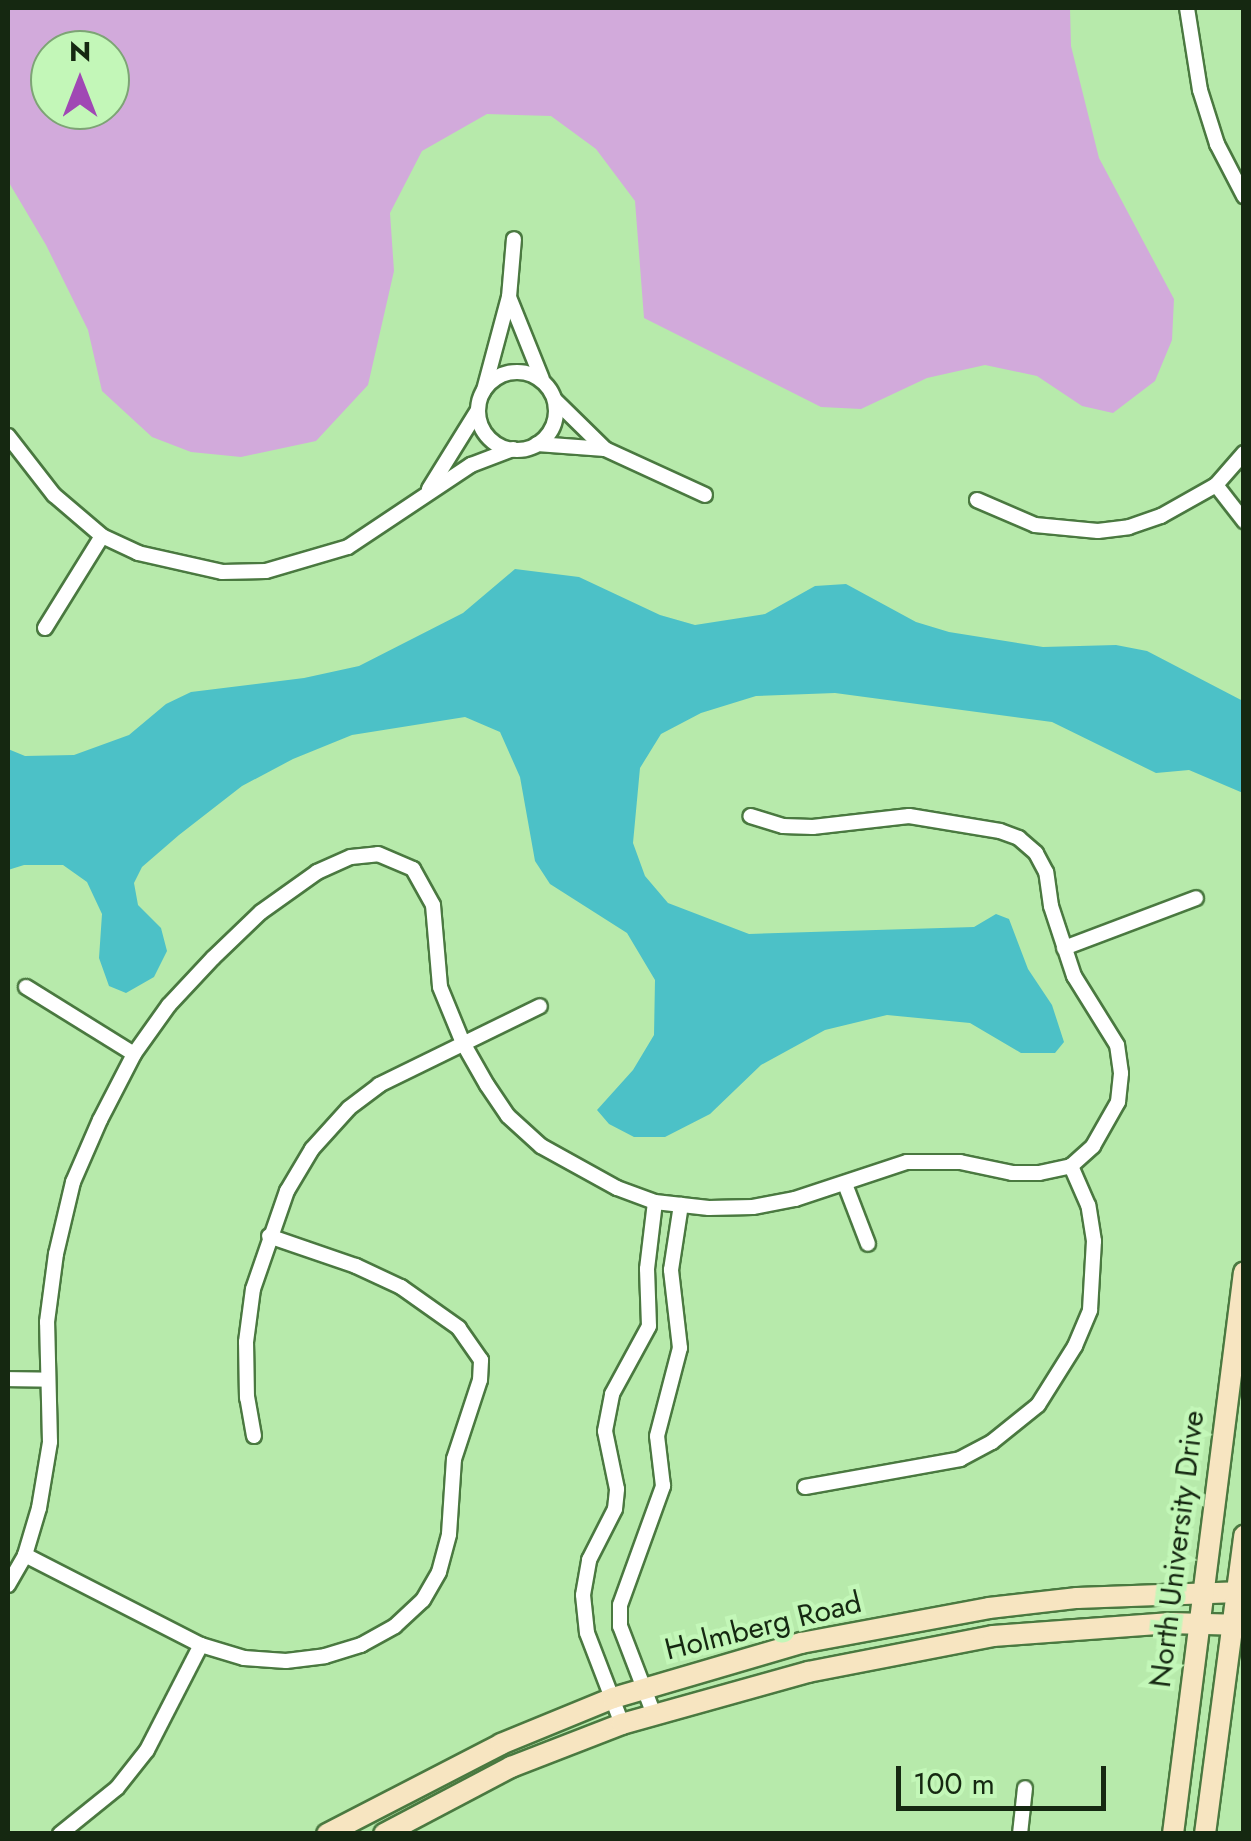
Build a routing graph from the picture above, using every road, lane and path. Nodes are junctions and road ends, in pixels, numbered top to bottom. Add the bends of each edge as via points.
1 (1187, 8) edge
2 (1244, 196) edge
3 (514, 240) dead end
4 (508, 297) junction
5 (543, 382) junction
6 (484, 391) junction
7 (555, 400) junction
8 (478, 410) junction
9 (8, 436) edge
10 (537, 444) junction
11 (513, 449) junction
12 (604, 450) junction
13 (1244, 453) edge
14 (1216, 486) junction
15 (705, 494) dead end
16 (422, 498) junction
17 (977, 500) dead end
18 (1244, 520) edge
19 (102, 536) junction
20 (45, 628) dead end
21 (750, 816) dead end
22 (1196, 898) dead end
23 (1064, 948) junction
24 (26, 987) dead end
25 (540, 1006) dead end
26 (463, 1043) junction
27 (134, 1054) junction
28 (1071, 1166) junction
29 (845, 1184) junction
30 (655, 1202) junction
31 (681, 1205) junction
32 (269, 1236) junction
33 (868, 1244) dead end
34 (1244, 1272) edge
35 (8, 1380) edge
36 (47, 1380) junction
37 (254, 1436) dead end
38 (805, 1487) dead end
39 (1244, 1536) edge
40 (25, 1556) junction
41 (8, 1586) edge
42 (1202, 1591) junction
43 (1240, 1592) edge
44 (1238, 1625) edge
45 (1197, 1626) junction
46 (201, 1645) junction
47 (642, 1687) junction
48 (613, 1698) junction
49 (653, 1712) junction
50 (622, 1724) junction
51 (1026, 1788) dead end
52 (60, 1834) edge
53 (327, 1834) edge
54 (384, 1834) edge
55 (1020, 1834) edge
56 (1174, 1834) edge
57 (1205, 1834) edge

1 - 2 street via 1216,144
3 - 4 street
4 - 5 street
4 - 6 street
5 - 6 street via 511,372
5 - 7 street
6 - 8 street
7 - 10 street via 554,425
7 - 12 street
8 - 11 street via 492,440
8 - 16 street
9 - 19 street via 54,494
10 - 11 street
10 - 12 street
11 - 16 street via 471,465
12 - 15 street
13 - 14 street
14 - 17 street via 1161,516 1098,530 1035,525
14 - 18 street
16 - 19 street via 348,548 266,571 180,565
19 - 20 street
21 - 23 street via 813,828 909,816 1019,838 1046,872
22 - 23 street
23 - 28 street via 1086,1002 1117,1045 1122,1074 1110,1123
24 - 27 street
25 - 26 street
26 - 27 street via 440,987 432,905 413,869 378,854 317,872 261,912 169,1005
26 - 30 street via 508,1116 541,1146 578,1170
26 - 32 street via 379,1085 349,1108 312,1149
27 - 36 street via 73,1182 47,1322
28 - 29 street via 1012,1174 960,1162 907,1162
28 - 38 street via 1094,1241 1090,1310 1038,1405 960,1459
29 - 31 street via 753,1207
29 - 33 street
30 - 31 street
30 - 48 street via 649,1326 612,1394 605,1431 616,1509 589,1560 583,1595 587,1633
31 - 47 street via 671,1270 680,1348 657,1436 663,1486 620,1605 620,1626
32 - 37 street via 246,1342
32 - 46 street via 401,1287 460,1328 481,1360 480,1380 454,1459 449,1534 424,1600 395,1626 325,1656 244,1658
34 - 42 street, North University Drive
35 - 36 street
36 - 40 street via 50,1442
39 - 43 street
40 - 41 street
40 - 46 street
42 - 43 street, Holmberg Road
42 - 45 street, North University Drive
42 - 47 street, Holmberg Road via 989,1608 801,1642
43 - 44 street
44 - 45 street, Holmberg Road
44 - 57 street
45 - 49 street, Holmberg Road via 993,1636 808,1672
45 - 56 street, North University Drive
46 - 52 street via 146,1750 117,1788
47 - 48 street, Holmberg Road
47 - 49 street
48 - 50 street
48 - 53 street, Holmberg Road via 500,1744
49 - 50 street, Holmberg Road
50 - 54 street, Holmberg Road via 510,1767
51 - 55 street

